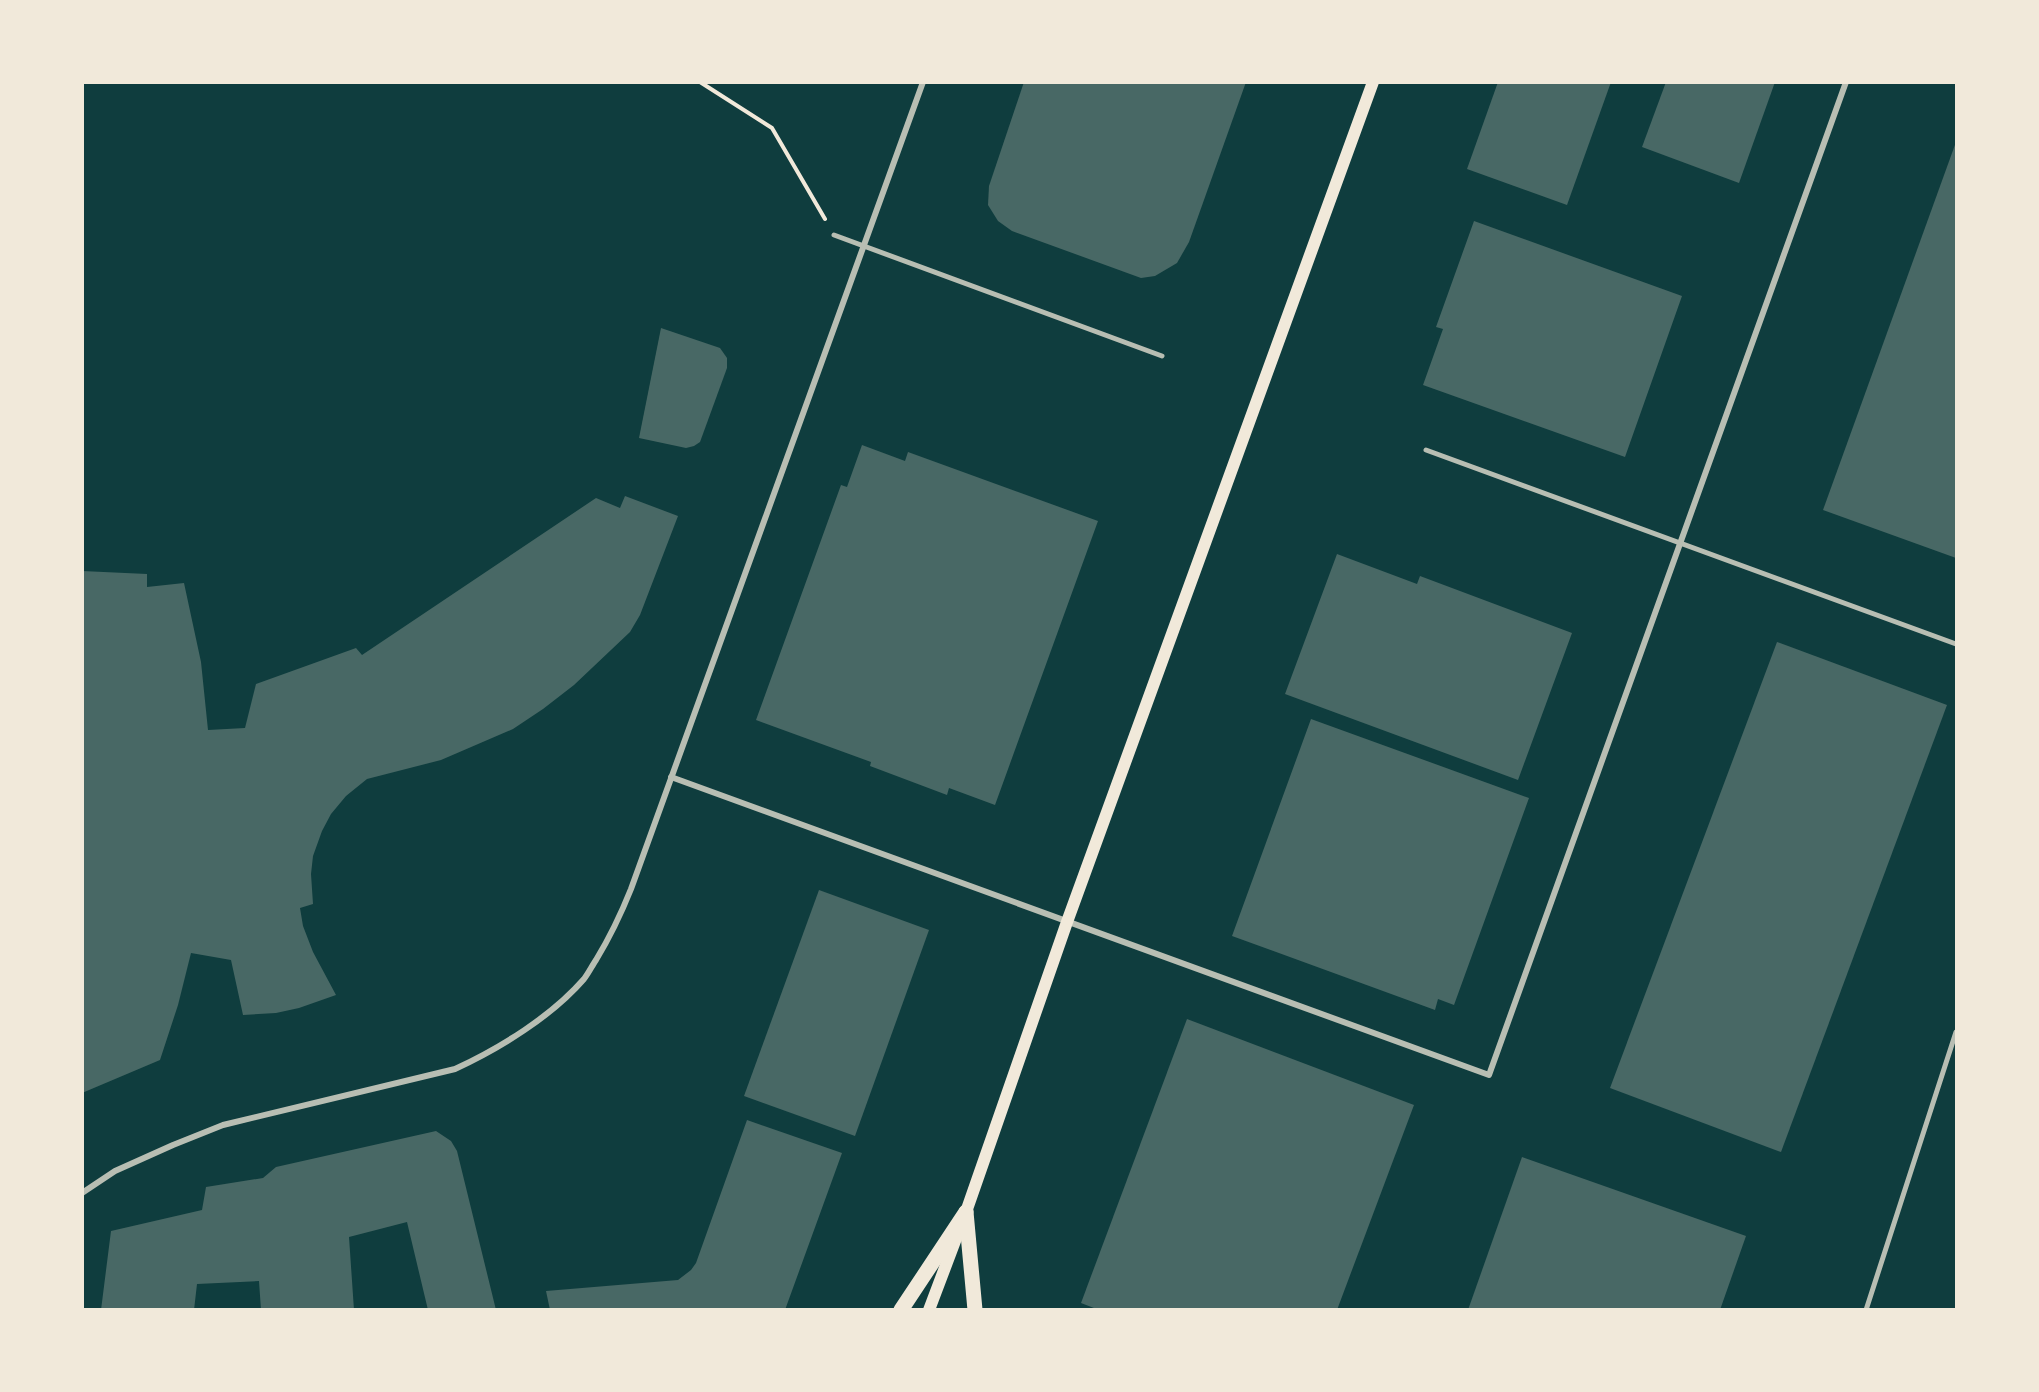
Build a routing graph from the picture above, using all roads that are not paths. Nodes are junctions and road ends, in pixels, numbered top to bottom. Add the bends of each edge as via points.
1 (923, 82) edge
2 (1373, 82) edge
3 (1846, 82) edge
4 (834, 235) road end
5 (1162, 356) dead end
6 (1426, 450) dead end
7 (1956, 644) edge
8 (671, 777) junction
9 (1067, 922) junction
10 (1956, 1032) edge
11 (82, 1194) edge
12 (966, 1212) junction
13 (901, 1310) edge
14 (929, 1310) edge
15 (975, 1310) edge
16 (1866, 1310) edge

1 - 8 street
2 - 9 main road
3 - 9 street via 1489,1075
4 - 5 street
6 - 7 street
8 - 9 street
8 - 11 street via 614,930 584,979 518,1034 454,1069 223,1125 115,1171
9 - 12 main road
10 - 16 street
12 - 13 main road
12 - 14 main road
12 - 15 main road

